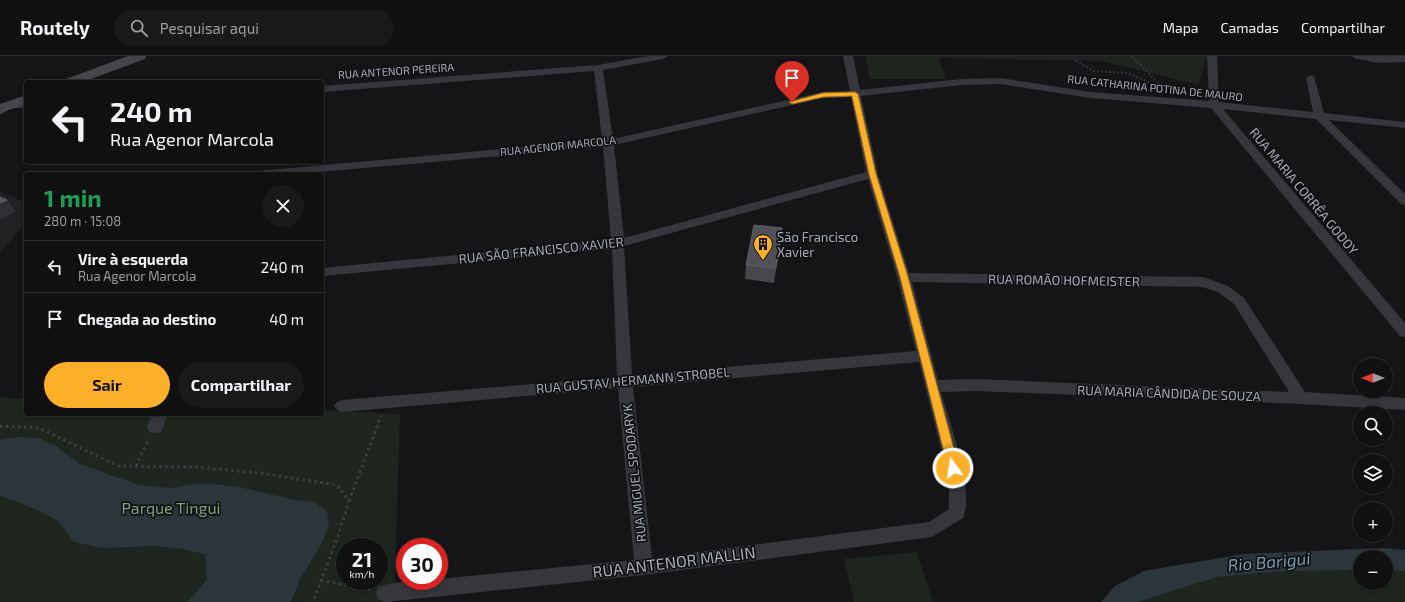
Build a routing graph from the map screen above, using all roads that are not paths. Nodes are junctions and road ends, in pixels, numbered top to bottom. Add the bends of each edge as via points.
1 (140, 56) edge
2 (663, 56) edge
3 (848, 56) edge
4 (1212, 56) edge
5 (1357, 56) edge
6 (1397, 58) edge
7 (598, 68) junction
8 (1311, 78) dead end
9 (76, 80) edge
10 (324, 88) edge
11 (855, 94) junction
12 (24, 100) edge
13 (24, 105) edge
14 (1214, 105) junction
15 (3, 109) edge
16 (1319, 116) junction
17 (1405, 125) edge
18 (608, 143) junction
19 (284, 172) edge
20 (872, 174) junction
21 (1405, 201) edge
22 (618, 244) junction
23 (324, 272) edge
24 (904, 277) junction
25 (1405, 332) edge
26 (924, 356) junction
27 (625, 381) junction
28 (932, 386) junction
29 (1301, 398) junction
30 (1405, 404) edge
31 (342, 406) dead end
32 (644, 567) junction
33 (385, 593) road end

1 - 9 main road
2 - 7 street, RUA ANTENOR PEREIRA
3 - 11 street
4 - 14 street
5 - 6 street via 1377,60
7 - 10 street, RUA ANTENOR PEREIRA
7 - 18 street, RUA MIGUEL SPODARYK
8 - 16 street
11 - 14 street, RUA CATHARINA POTINA DE MAURO via 962,82 1000,81 1091,95
11 - 18 street, RUA AGENOR MARCOLA via 823,95
11 - 20 street
12 - 15 main road
13 - 15 street
14 - 16 street, RUA CATHARINA POTINA DE MAURO
14 - 25 street, RUA MARIA CORRÊA GODOY
16 - 17 street, RUA CATHARINA POTINA DE MAURO
16 - 21 street
18 - 19 street, RUA AGENOR MARCOLA
18 - 22 street, RUA MIGUEL SPODARYK
20 - 22 street, RUA SÃO FRANCISCO XAVIER
20 - 24 street
22 - 23 street, RUA SÃO FRANCISCO XAVIER
22 - 27 street, RUA MIGUEL SPODARYK
24 - 26 street
24 - 29 street, RUA ROMÃO HOFMEISTER via 1203,282 1223,289 1240,301
26 - 27 street, RUA GUSTAV HERMANN STROBEL
26 - 28 street
27 - 31 street, RUA GUSTAV HERMANN STROBEL
27 - 32 street, RUA MIGUEL SPODARYK
28 - 29 street, RUA MARIA CÂNDIDA DE SOUZA
28 - 32 street, RUA ANTENOR MALLIN via 957,481 957,513 932,529
29 - 30 street, RUA MARIA CÂNDIDA DE SOUZA
32 - 33 street, RUA ANTENOR MALLIN

